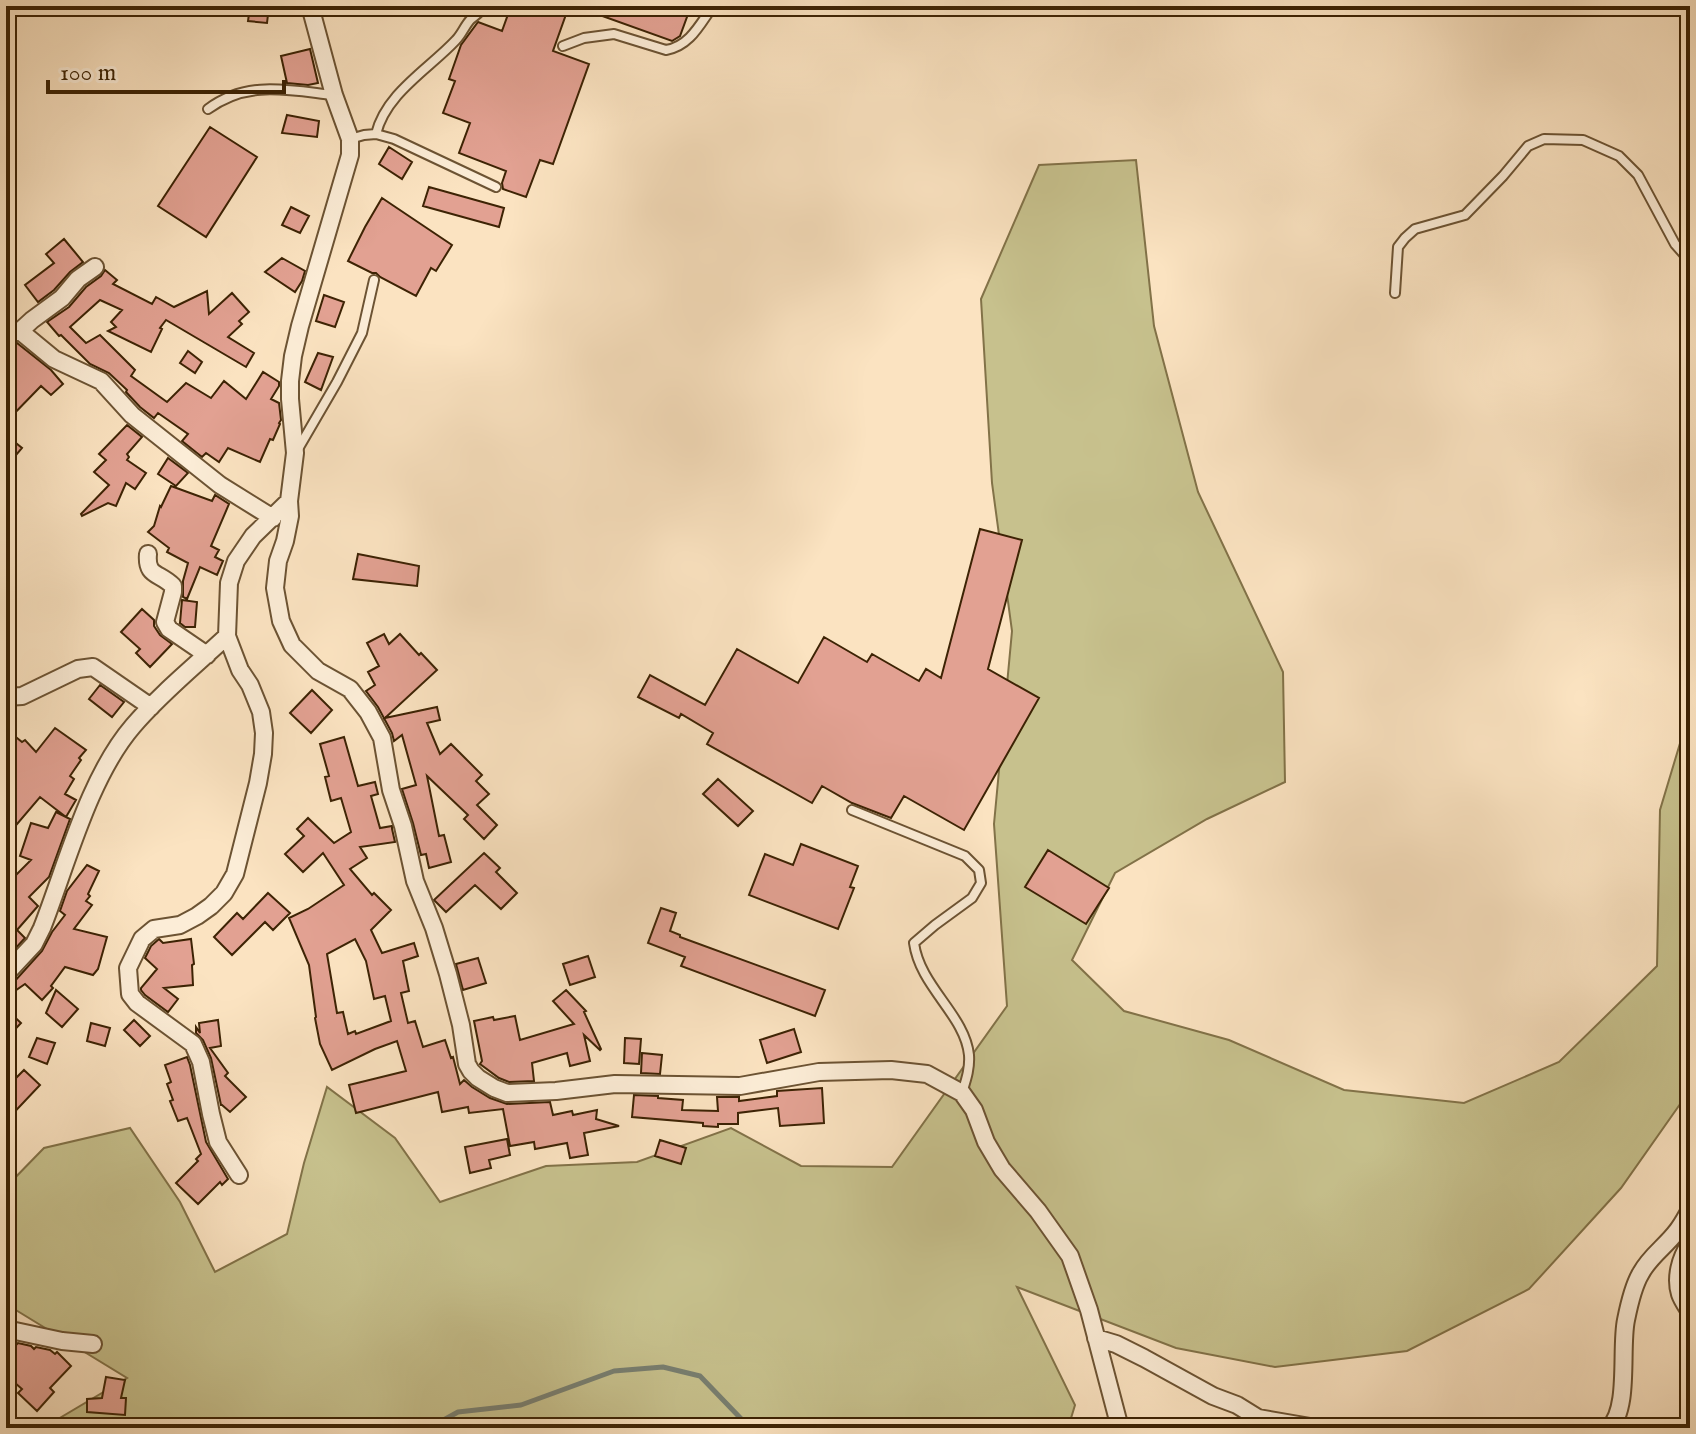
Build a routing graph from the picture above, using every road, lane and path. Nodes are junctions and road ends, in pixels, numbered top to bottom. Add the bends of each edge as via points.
1 (310, 6) edge
2 (484, 6) edge
3 (713, 6) edge
4 (563, 46) dead end
5 (334, 95) junction
6 (208, 109) dead end
7 (376, 134) junction
8 (350, 139) junction
9 (496, 187) dead end
10 (1690, 261) edge
11 (95, 267) dead end
12 (374, 280) dead end
13 (1395, 293) dead end
14 (13, 335) edge
15 (295, 453) junction
16 (289, 501) junction
17 (273, 518) junction
18 (148, 554) dead end
19 (227, 636) junction
20 (207, 655) junction
21 (6, 697) edge
22 (151, 707) junction
23 (852, 810) dead end
24 (6, 974) edge
25 (962, 1093) junction
26 (239, 1175) dead end
27 (1690, 1210) edge
28 (1690, 1244) edge
29 (1690, 1312) edge
30 (6, 1329) edge
31 (1096, 1338) junction
32 (93, 1344) dead end
33 (1120, 1428) edge
34 (1316, 1428) edge
35 (1609, 1428) edge

1 - 5 street
2 - 7 lane via 387,108
3 - 4 lane via 691,38 675,49 614,34
5 - 6 lane via 268,88 234,95
5 - 8 street
7 - 8 lane
7 - 9 lane
8 - 15 street via 348,164 293,356
10 - 13 lane via 1675,244 1638,175 1619,156 1583,140 1544,139 1528,146 1465,215 1415,229 1405,238 1398,247
11 - 14 street
12 - 15 lane via 362,333
14 - 17 street via 101,381 132,415 220,485
15 - 16 street
16 - 17 street
16 - 25 street via 275,588 281,621 292,645 318,671 350,689 382,738 415,881 448,974 467,1064 478,1078 507,1093 615,1084 740,1086 819,1072 891,1070 927,1074
17 - 19 street via 236,561 229,583
18 - 20 street via 149,570 173,586 165,622 169,629
19 - 20 street
19 - 26 street via 261,712 264,733 258,783 235,874 224,893 197,916 154,929 142,939 128,968 130,994 137,1003 193,1044 218,1142
20 - 22 street
21 - 22 street via 22,696 93,667
22 - 24 street via 101,776 42,928
23 - 25 lane via 965,856 979,870 981,883 972,898 914,943 916,959 960,1028 969,1053
25 - 31 street via 1002,1169 1070,1256
27 - 35 street via 1639,1275 1626,1321 1618,1412
28 - 29 street via 1679,1270 1680,1294
30 - 32 street
31 - 33 street
31 - 34 street via 1258,1418

